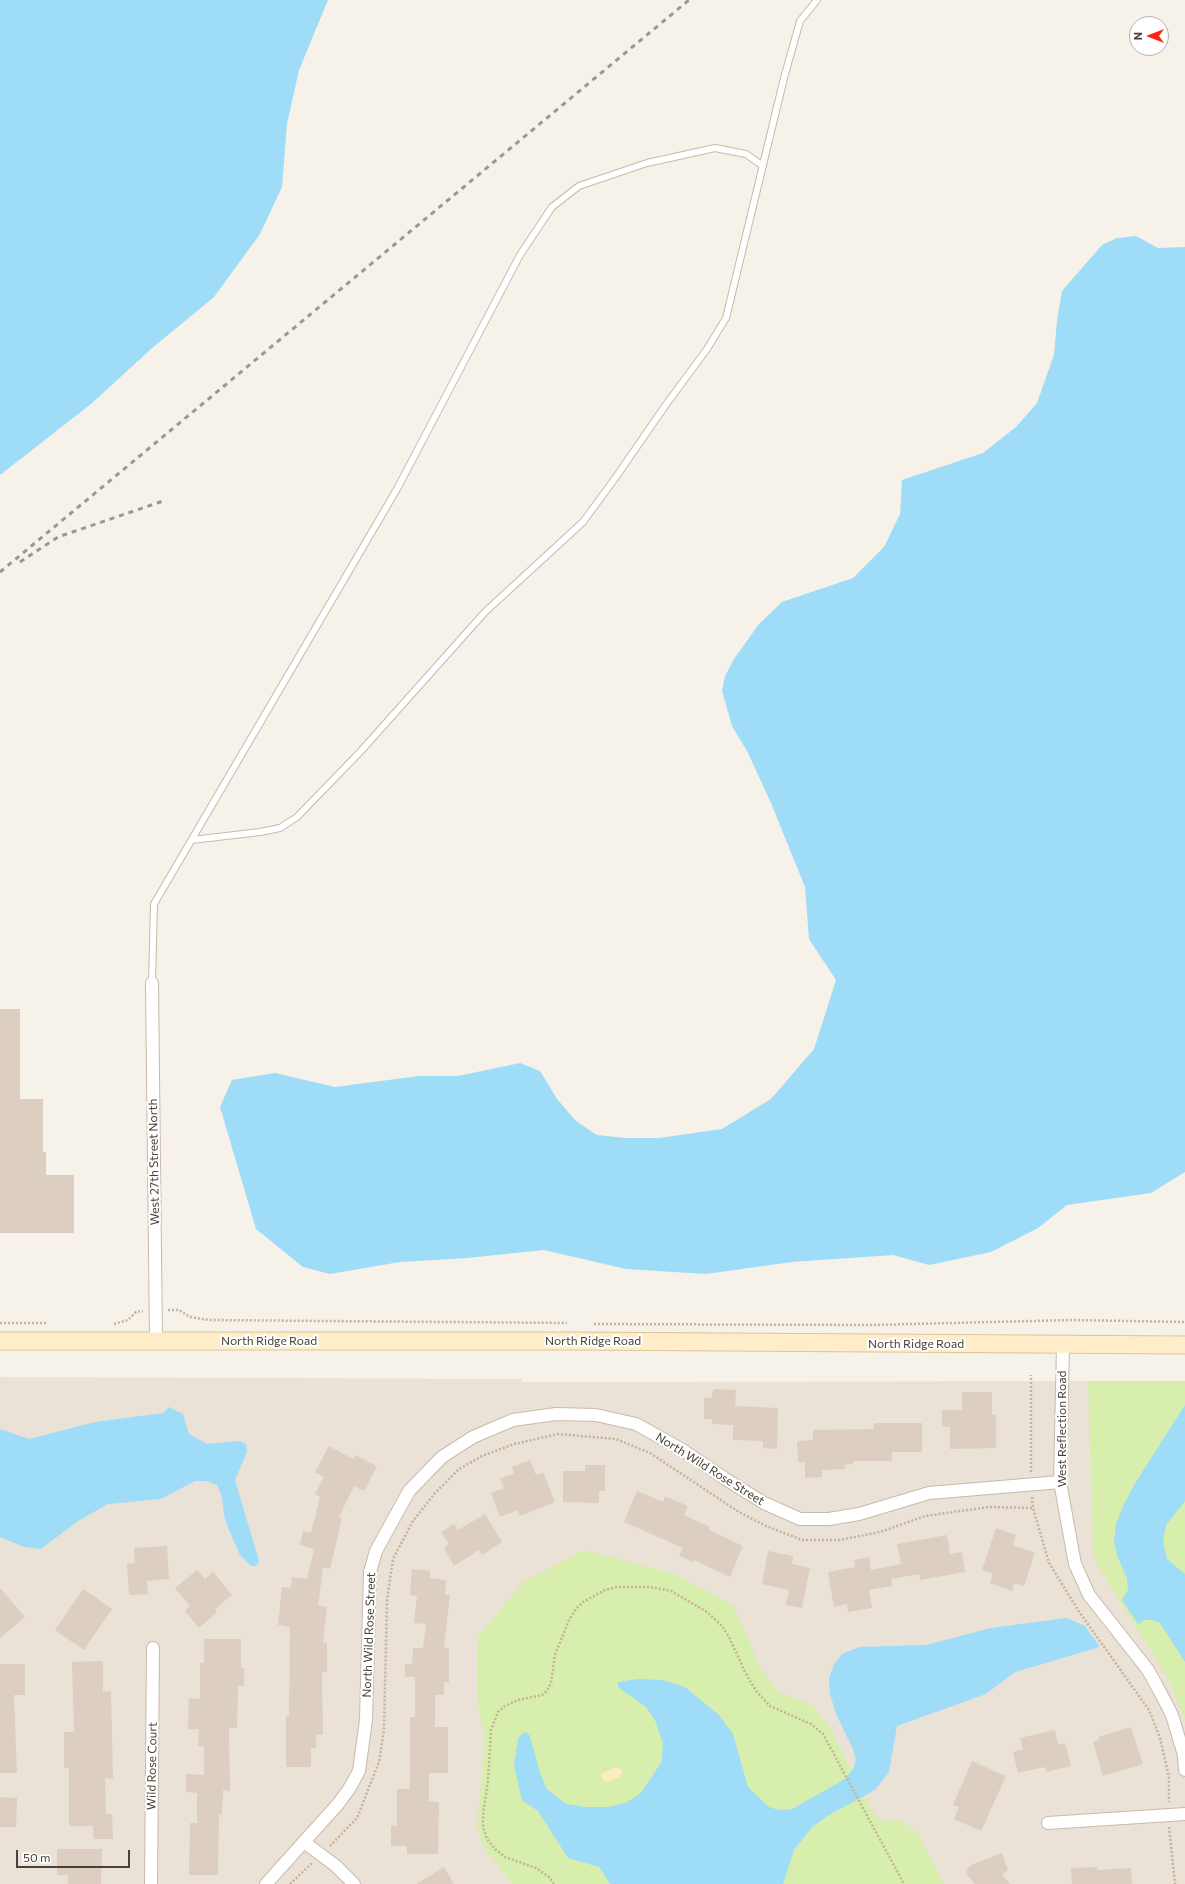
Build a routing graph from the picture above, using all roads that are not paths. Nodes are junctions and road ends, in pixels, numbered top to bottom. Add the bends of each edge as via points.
1 (817, 0) edge
2 (763, 166) junction
3 (192, 840) junction
4 (152, 983) joint
5 (0, 1341) edge
6 (156, 1341) junction
7 (1063, 1345) junction
8 (1185, 1345) edge
9 (1060, 1482) junction
10 (153, 1648) dead end
11 (1185, 1770) edge
12 (1185, 1814) edge
13 (1048, 1823) dead end
14 (304, 1842) junction
15 (151, 1884) edge
16 (266, 1884) edge
17 (354, 1884) edge

1 - 2 lane via 800,21
2 - 3 lane via 726,318 707,349 583,522 485,612 361,751 296,817 280,828
2 - 3 lane via 746,154 715,148 647,162 579,186 552,207 520,255 397,489
3 - 4 lane via 154,904
4 - 6 street, West 27th Street North
5 - 6 main road, North Ridge Road
6 - 7 main road, North Ridge Road
7 - 8 main road, North Ridge Road
7 - 9 street, West Reflection Road
9 - 11 street, West Reflection Road via 1075,1564 1089,1595 1148,1670 1159,1690 1172,1715 1184,1756
9 - 14 street, North Wild Rose Street via 929,1493 859,1514 829,1519 800,1519 764,1503 682,1449 636,1424 596,1415 556,1414 513,1420 474,1437 442,1457 409,1491 376,1551 370,1572 366,1720 359,1771 350,1789
10 - 15 street, Wild Rose Court
12 - 13 street
14 - 16 street, North Wild Rose Street
14 - 17 street via 336,1866

